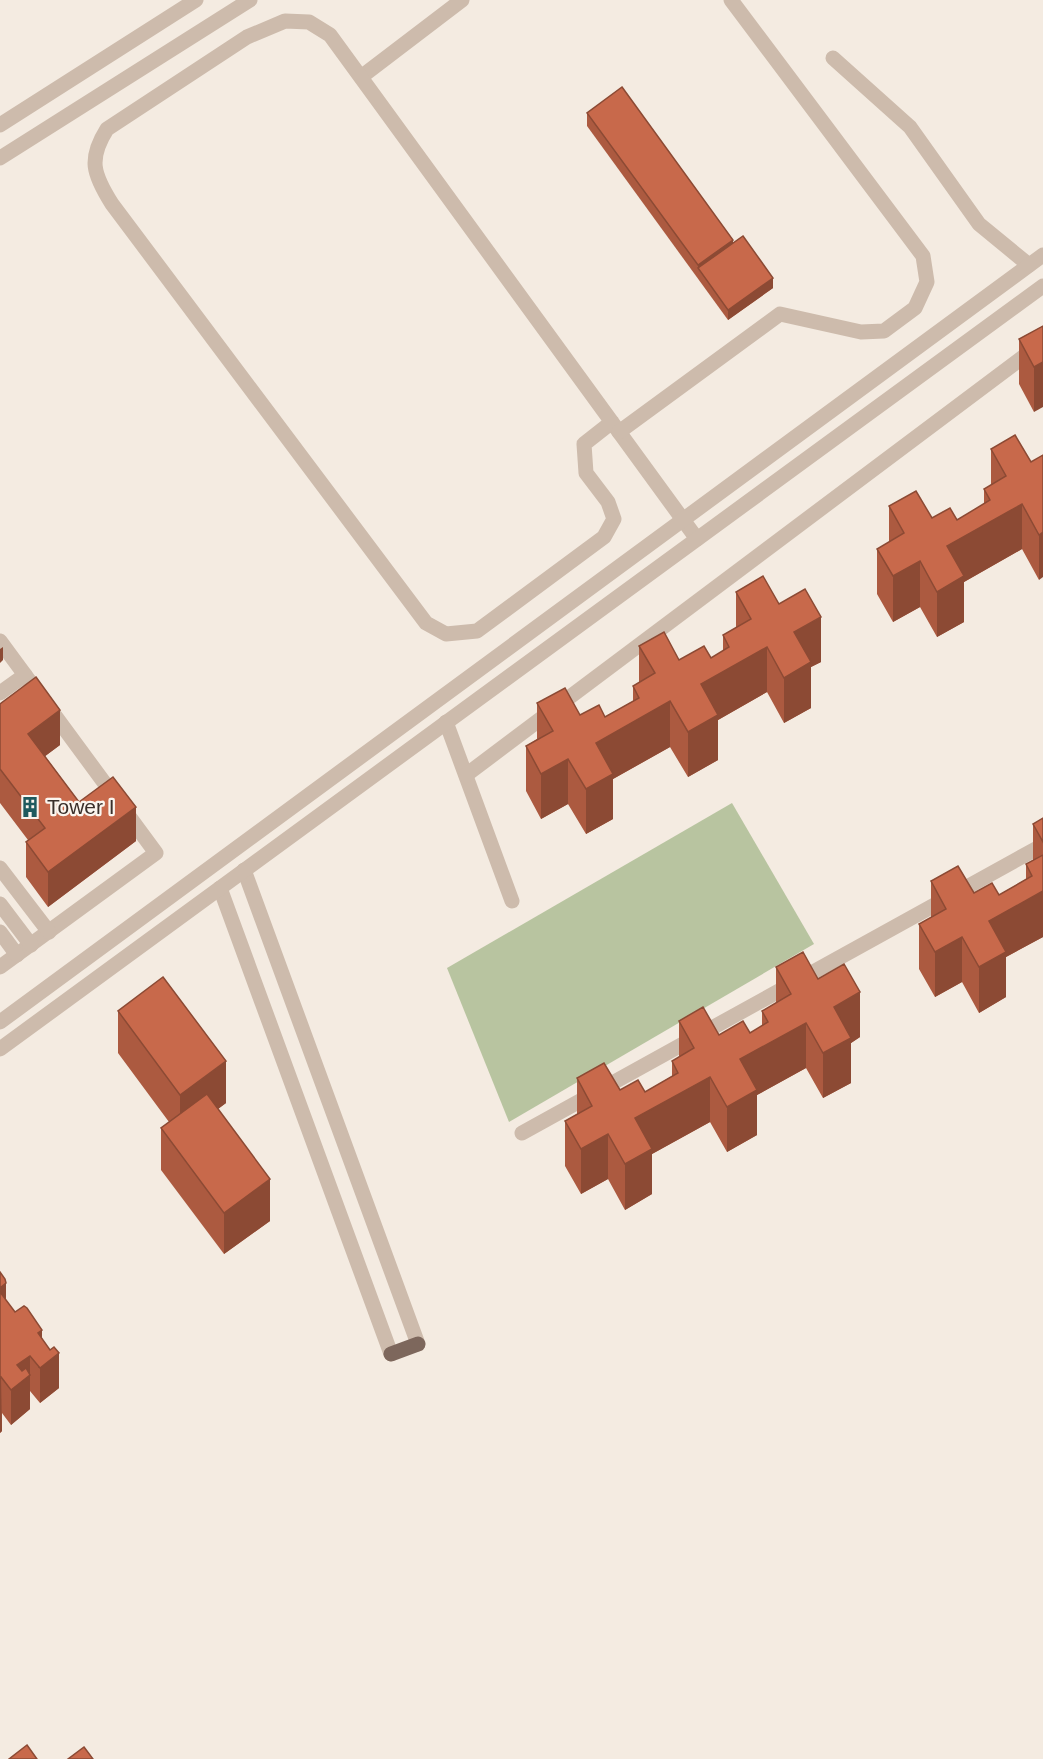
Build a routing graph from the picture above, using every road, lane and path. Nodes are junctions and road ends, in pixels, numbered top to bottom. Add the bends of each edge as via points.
1 (196, 0) edge
2 (250, 0) edge
3 (462, 0) edge
4 (731, 0) edge
5 (833, 58) dead end
6 (361, 77) junction
7 (0, 125) edge
8 (0, 158) edge
9 (1043, 255) edge
10 (1029, 265) junction
11 (1043, 286) edge
12 (1043, 342) edge
13 (616, 427) junction
14 (682, 519) junction
15 (697, 539) junction
16 (0, 641) edge
17 (25, 675) junction
18 (0, 693) edge
19 (446, 722) junction
20 (466, 775) junction
21 (1043, 845) edge
22 (0, 868) edge
23 (244, 870) junction
24 (220, 888) junction
25 (512, 901) dead end
26 (0, 904) edge
27 (0, 932) edge
28 (49, 932) junction
29 (31, 945) junction
30 (17, 955) junction
31 (0, 965) edge
32 (0, 1022) edge
33 (0, 1049) edge
34 (522, 1133) dead end
35 (418, 1344) joint
36 (391, 1354) joint

1 - 7 street
2 - 8 street
3 - 6 street
4 - 13 street via 923,256 927,282 915,308 884,332 861,332 780,314
5 - 10 street via 910,128 979,224
6 - 13 street
6 - 13 street via 330,35 309,22 285,21 247,37 107,129 95,148 98,181 426,622 446,634 477,632 604,537 614,519 608,502 586,473 584,444
9 - 10 street
10 - 14 street
11 - 15 street
12 - 20 street
13 - 14 street
14 - 15 street
14 - 32 street
15 - 19 street
16 - 17 street
17 - 18 street
17 - 28 street via 156,853
19 - 20 street
19 - 23 street
20 - 25 street
21 - 34 street
22 - 28 street
23 - 24 street
23 - 35 street
24 - 33 street
24 - 36 street
26 - 29 street
27 - 30 street
28 - 29 street
29 - 30 street
30 - 31 street
35 - 36 main road

